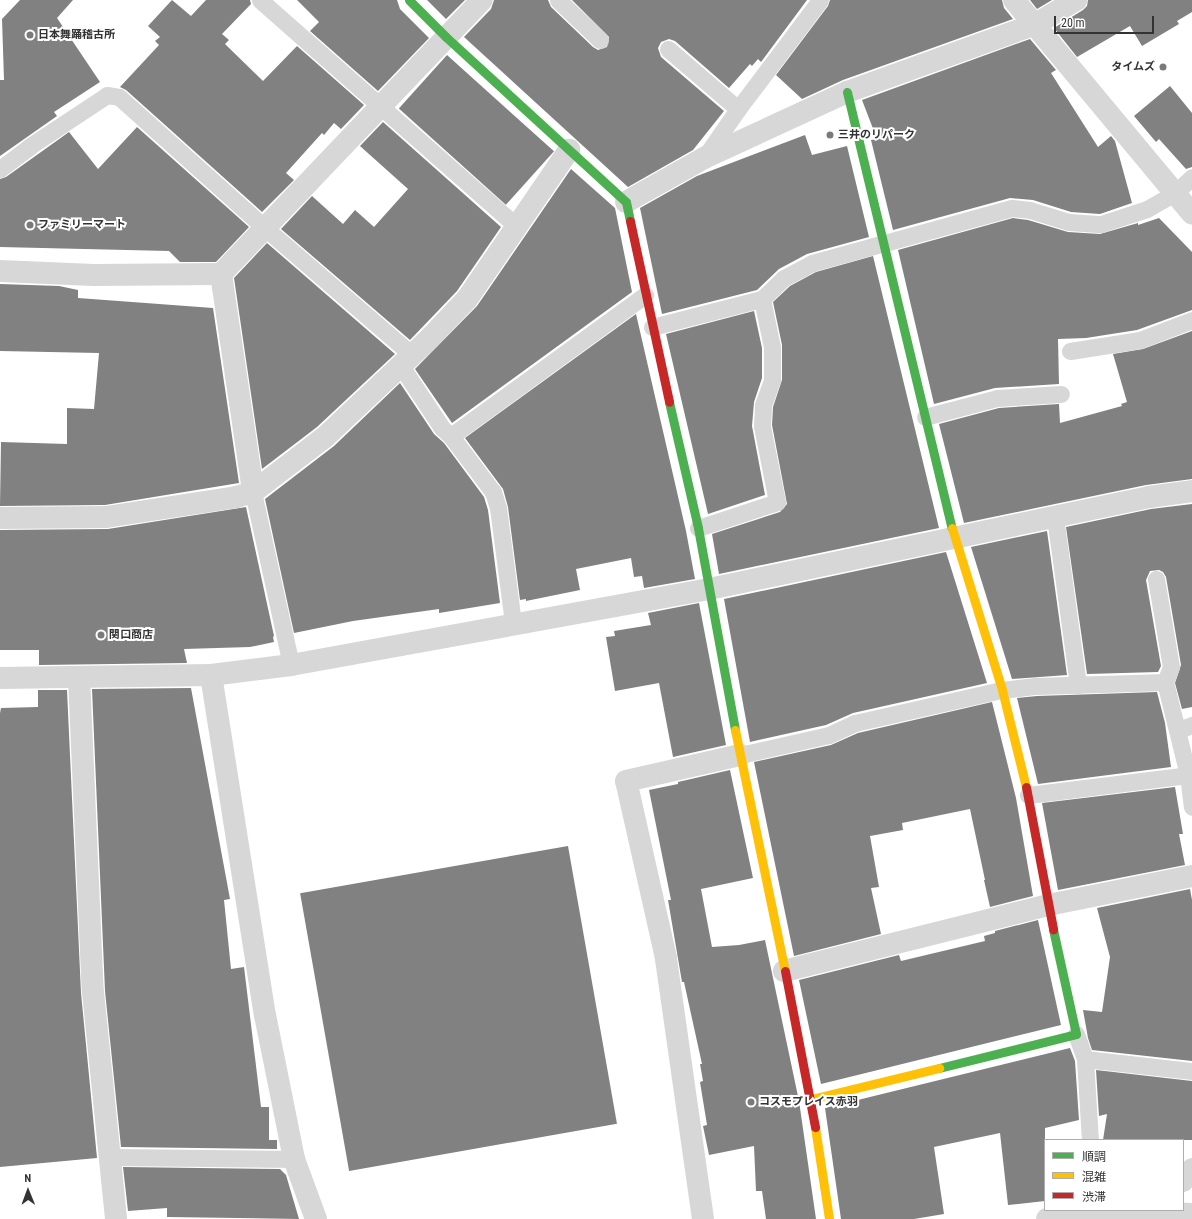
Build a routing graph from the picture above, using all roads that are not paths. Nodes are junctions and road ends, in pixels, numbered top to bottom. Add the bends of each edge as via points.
1 (260, 0) edge
2 (409, 0) edge
3 (482, 0) edge
4 (558, 0) edge
5 (820, 0) edge
6 (1014, 0) edge
7 (1076, 0) edge
8 (1036, 24) junction
9 (446, 38) junction
10 (600, 40) dead end
11 (668, 49) dead end
12 (847, 92) junction
13 (379, 107) junction
14 (738, 109) junction
15 (569, 150) junction
16 (704, 158) junction
17 (0, 169) edge
18 (1192, 177) edge
19 (1175, 193) junction
20 (626, 202) junction
21 (1192, 214) edge
22 (516, 226) junction
23 (265, 228) junction
24 (884, 242) junction
25 (0, 271) edge
26 (221, 274) junction
27 (645, 295) junction
28 (762, 299) junction
29 (1192, 320) edge
30 (652, 327) junction
31 (1070, 351) dead end
32 (407, 360) junction
33 (1061, 394) dead end
34 (925, 417) junction
35 (452, 436) junction
36 (1192, 491) edge
37 (253, 492) junction
38 (1055, 517) junction
39 (0, 518) edge
40 (698, 528) junction
41 (956, 538) junction
42 (1156, 579) dead end
43 (709, 589) junction
44 (513, 624) junction
45 (291, 665) junction
46 (211, 675) junction
47 (0, 678) edge
48 (79, 678) junction
49 (1165, 682) junction
50 (1078, 685) junction
51 (1002, 690) junction
52 (1185, 728) edge
53 (740, 755) junction
54 (1188, 775) junction
55 (1028, 795) junction
56 (1192, 807) edge
57 (1192, 876) edge
58 (1048, 905) junction
59 (784, 971) junction
60 (1076, 1034) junction
61 (1085, 1059) junction
62 (1192, 1071) edge
63 (811, 1100) junction
64 (1090, 1139) edge
65 (110, 1157) junction
66 (294, 1159) junction
67 (1192, 1169) edge
68 (1184, 1180) edge
69 (1095, 1211) edge
70 (1157, 1214) edge
71 (1192, 1214) edge
72 (116, 1219) edge
73 (316, 1219) edge
74 (703, 1219) edge
75 (829, 1219) edge
76 (1047, 1219) edge

1 - 13 lane
2 - 9 street
3 - 9 street
4 - 10 lane
5 - 14 lane
6 - 8 street
7 - 8 street
8 - 12 street
8 - 19 street
9 - 13 street
9 - 15 street
11 - 14 lane
12 - 16 street
12 - 24 street
13 - 22 lane
13 - 23 street
14 - 16 lane
15 - 20 street
15 - 22 street
16 - 20 street
17 - 23 lane via 107,95 119,97
18 - 19 lane
19 - 21 street
19 - 24 lane via 1147,209 1100,224 1069,222 1030,210 1012,208
20 - 27 street
22 - 32 street via 467,300
23 - 26 street
23 - 32 lane
24 - 28 lane via 812,263 784,278
24 - 34 street
25 - 26 street via 94,275
26 - 37 street
27 - 30 street
27 - 35 lane
28 - 30 lane
28 - 40 lane via 772,347 772,380 763,405 762,426 777,502
29 - 31 lane via 1140,340
30 - 40 street
32 - 35 lane via 442,428
32 - 37 street via 325,437
33 - 34 lane via 997,398
34 - 41 street
35 - 44 lane via 492,492 498,508
36 - 38 street
37 - 39 street via 236,497 106,517
37 - 45 lane
38 - 41 street
38 - 50 lane
40 - 43 street
41 - 43 street
41 - 51 street
42 - 49 lane via 1171,667
43 - 44 street
43 - 53 street
44 - 45 street
45 - 46 street
46 - 48 street
46 - 66 street via 265,1015
47 - 48 street
48 - 65 street via 93,992
49 - 50 lane
49 - 52 lane
50 - 51 lane
51 - 53 lane via 855,723 829,734
51 - 55 street
52 - 54 lane
53 - 59 street
53 - 74 street via 626,781 666,958
54 - 55 lane
54 - 56 lane
55 - 58 street
57 - 58 street
58 - 59 street
58 - 60 street
59 - 63 street
60 - 61 lane
60 - 63 street
61 - 62 lane
61 - 64 lane
63 - 75 street
65 - 66 lane
65 - 72 street
66 - 73 street
67 - 68 street
69 - 70 street
69 - 76 street
70 - 71 street

